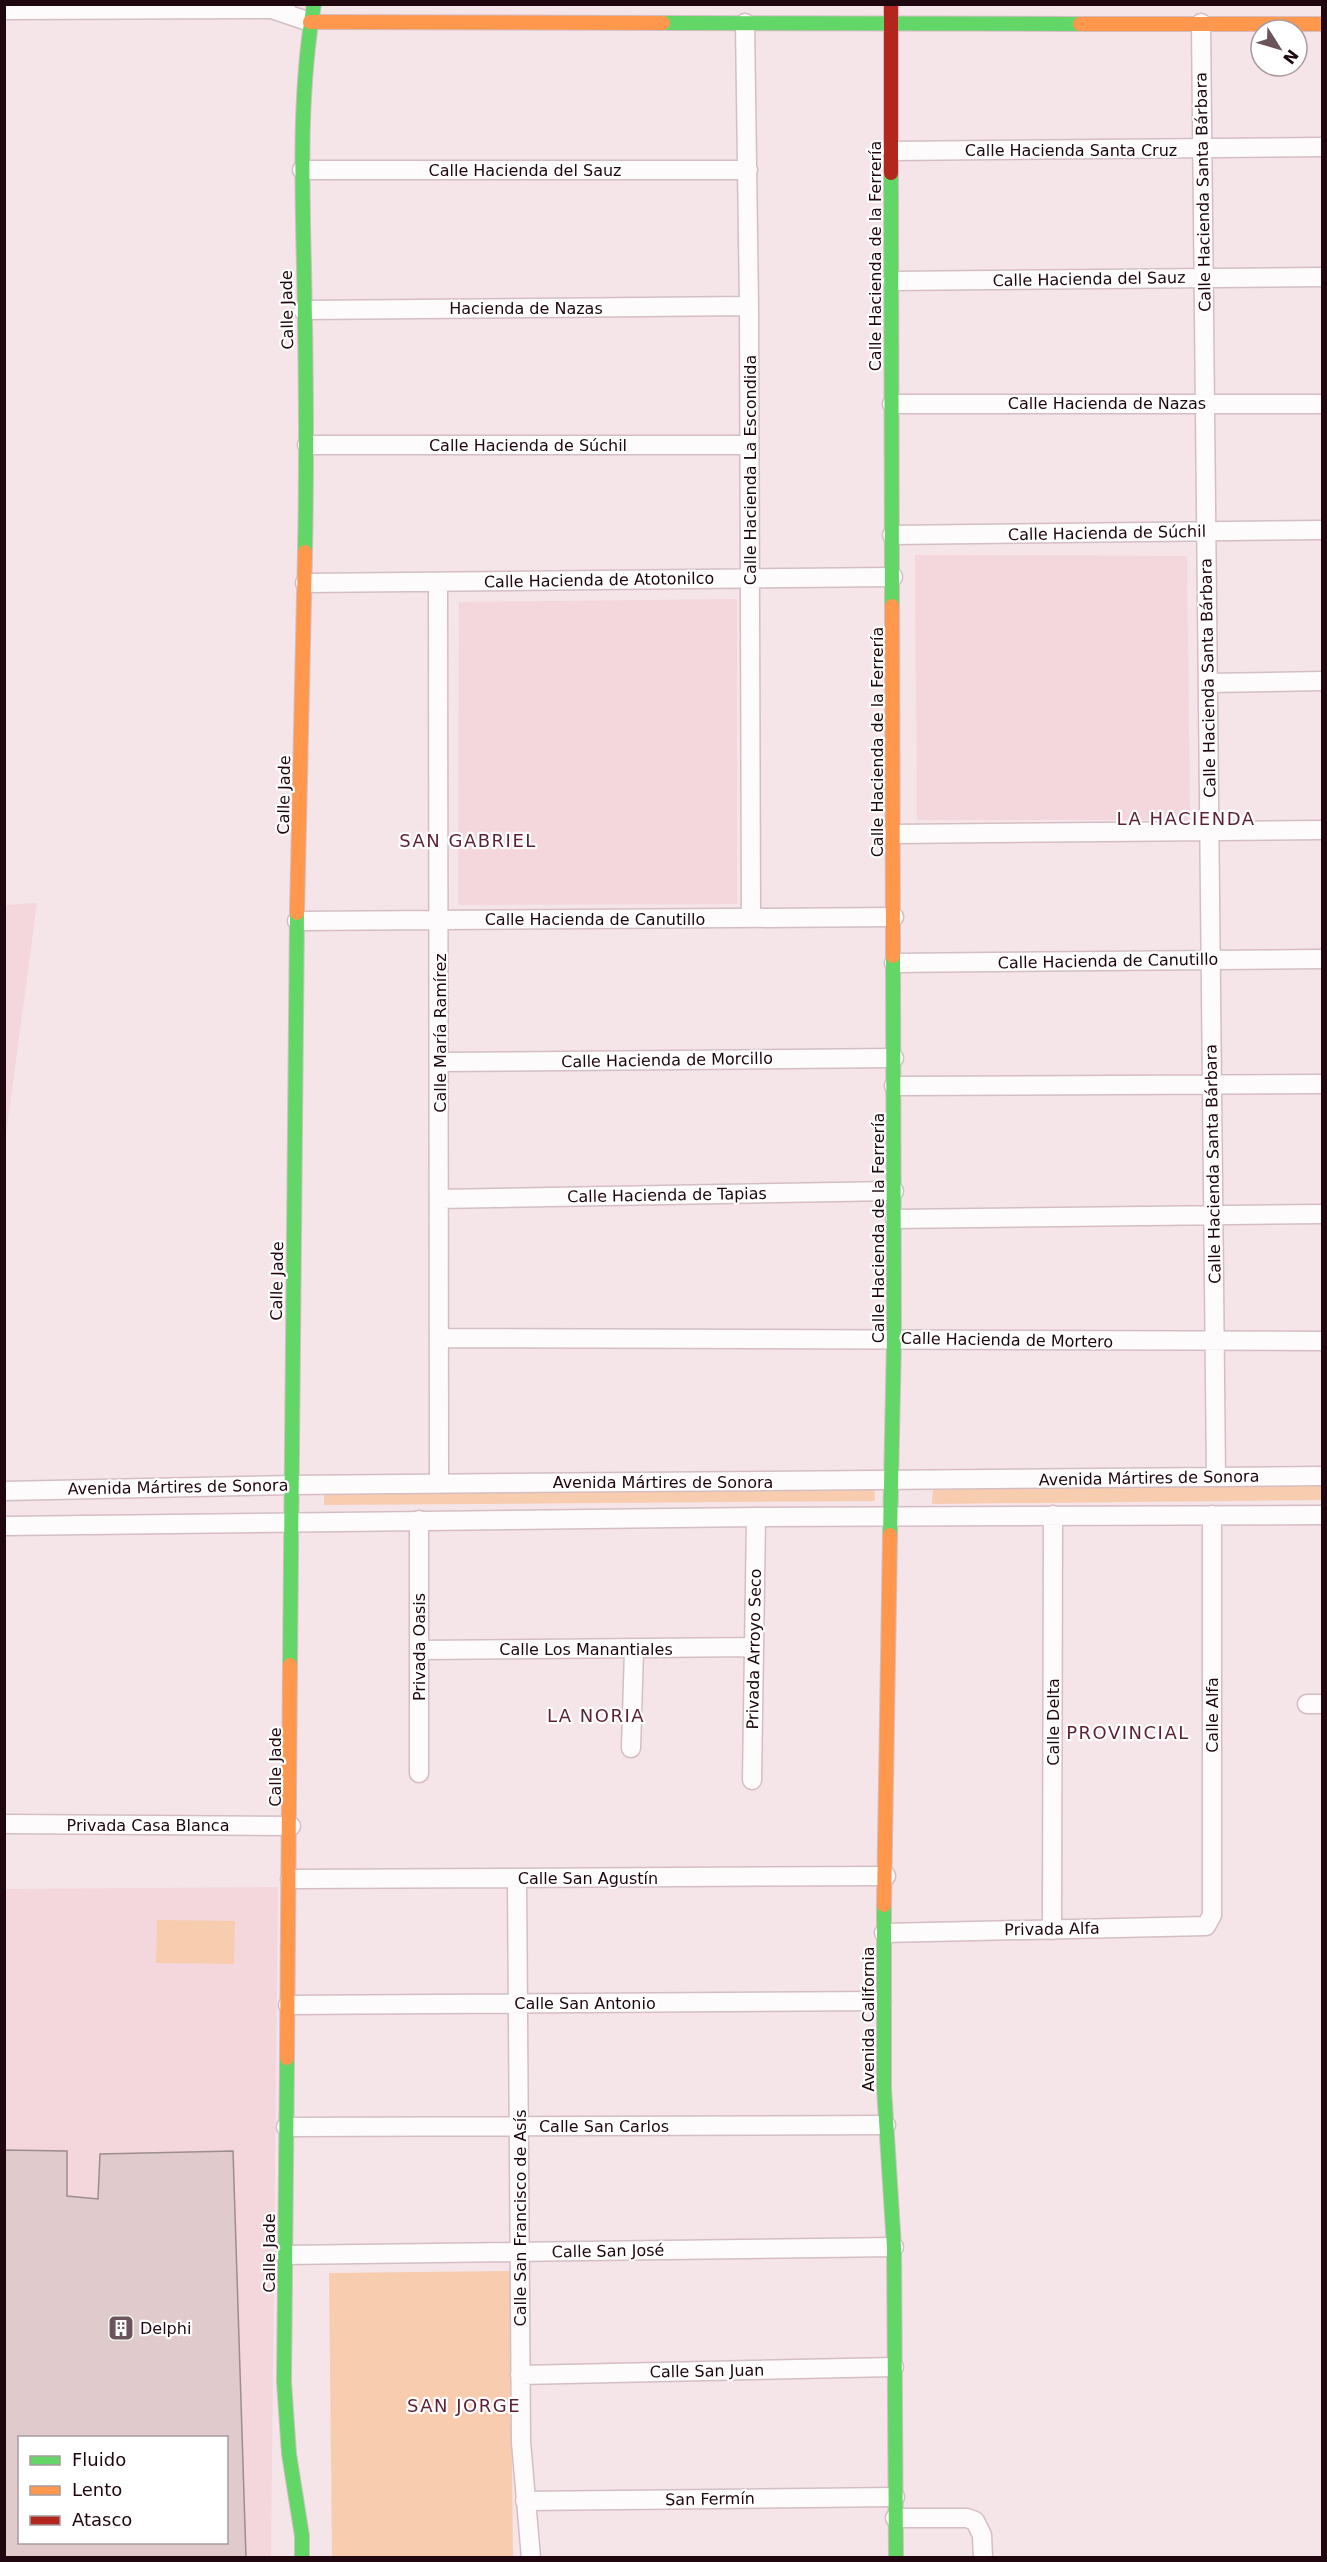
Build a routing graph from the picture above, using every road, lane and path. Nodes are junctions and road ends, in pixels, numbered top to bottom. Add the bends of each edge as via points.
1 (891, 4) edge
2 (200, 7) edge
3 (279, 7) edge
4 (77, 8) edge
5 (4, 10) edge
6 (312, 13) edge
7 (746, 23) junction
8 (891, 23) junction
9 (1201, 23) junction
10 (1323, 24) edge
11 (1323, 147) edge
12 (1203, 148) junction
13 (891, 151) junction
14 (302, 170) junction
15 (748, 170) junction
16 (1323, 277) edge
17 (1204, 278) junction
18 (892, 281) junction
19 (750, 306) junction
20 (303, 310) junction
21 (1205, 402) junction
22 (892, 404) junction
23 (1323, 404) edge
24 (307, 445) junction
25 (750, 445) junction
26 (1323, 530) edge
27 (1206, 532) junction
28 (892, 536) junction
29 (892, 577) junction
30 (750, 578) junction
31 (438, 582) junction
32 (305, 583) junction
33 (1323, 681) edge
34 (1208, 683) junction
35 (1323, 830) edge
36 (1209, 831) junction
37 (893, 834) junction
38 (894, 917) junction
39 (752, 918) junction
40 (440, 920) junction
41 (297, 921) junction
42 (1323, 958) edge
43 (1211, 960) junction
44 (894, 963) junction
45 (894, 1058) junction
46 (440, 1062) junction
47 (1212, 1084) junction
48 (1323, 1084) edge
49 (894, 1086) junction
50 (894, 1191) junction
51 (439, 1199) junction
52 (1323, 1214) edge
53 (1213, 1215) junction
54 (895, 1219) junction
55 (439, 1338) junction
56 (894, 1339) junction
57 (1323, 1341) edge
58 (1215, 1342) junction
59 (1323, 1476) edge
60 (1216, 1477) junction
61 (893, 1480) junction
62 (439, 1483) junction
63 (292, 1485) junction
64 (4, 1491) edge
65 (1053, 1515) junction
66 (1212, 1515) junction
67 (1323, 1515) edge
68 (756, 1516) junction
69 (892, 1516) junction
70 (419, 1521) junction
71 (293, 1522) junction
72 (4, 1526) edge
73 (754, 1647) junction
74 (419, 1650) junction
75 (634, 1650) junction
76 (631, 1748) dead end
77 (419, 1773) dead end
78 (752, 1780) dead end
79 (4, 1824) edge
80 (291, 1826) junction
81 (886, 1876) junction
82 (517, 1878) junction
83 (290, 1879) junction
84 (1212, 1915) joint
85 (1052, 1930) junction
86 (884, 1933) junction
87 (882, 2001) junction
88 (518, 2003) junction
89 (288, 2005) junction
90 (886, 2125) junction
91 (520, 2126) junction
92 (286, 2127) junction
93 (894, 2247) junction
94 (520, 2252) junction
95 (285, 2255) junction
96 (894, 2367) junction
97 (520, 2375) junction
98 (895, 2498) junction
99 (525, 2501) junction
100 (895, 2518) junction
101 (302, 2558) edge
102 (531, 2558) edge
103 (896, 2558) edge
104 (983, 2558) edge

1 - 8 street, Calle Hacienda de la Ferrería
2 - 3 street
2 - 4 street
3 - 6 street
4 - 5 street
6 - 7 street
6 - 14 street, Calle Jade via 305,55
7 - 8 street
7 - 15 street, Calle Hacienda La Escondida
8 - 9 street
8 - 13 street, Calle Hacienda de la Ferrería
9 - 10 street
9 - 12 street, Calle Hacienda Santa Bárbara
11 - 12 street, Calle Hacienda Santa Cruz
12 - 13 street, Calle Hacienda Santa Cruz
12 - 17 street, Calle Hacienda Santa Bárbara
13 - 18 street, Calle Hacienda de la Ferrería
14 - 15 street, Calle Hacienda del Sauz
14 - 20 street, Calle Jade
15 - 19 street, Calle Hacienda La Escondida
16 - 17 street, Calle Hacienda del Sauz
17 - 18 street, Calle Hacienda del Sauz
17 - 21 street, Calle Hacienda Santa Bárbara
18 - 22 street, Calle Hacienda de la Ferrería
19 - 20 street, Hacienda de Nazas
19 - 25 street, Calle Hacienda La Escondida
20 - 24 street, Calle Jade
21 - 22 street, Calle Hacienda de Nazas
21 - 23 street, Calle Hacienda de Nazas
21 - 27 street, Calle Hacienda Santa Bárbara
22 - 28 street, Calle Hacienda de la Ferrería
24 - 25 street, Calle Hacienda de Súchil
24 - 32 street, Calle Jade
25 - 30 street, Calle Hacienda La Escondida
26 - 27 street, Calle Hacienda de Súchil
27 - 28 street, Calle Hacienda de Súchil
27 - 34 street, Calle Hacienda Santa Bárbara
28 - 29 street, Calle Hacienda de la Ferrería
29 - 30 street, Calle Hacienda de Atotonilco
29 - 37 street, Calle Hacienda de la Ferrería
30 - 31 street, Calle Hacienda de Atotonilco
30 - 39 street, Calle Hacienda La Escondida
31 - 32 street, Calle Hacienda de Atotonilco
31 - 40 street, Calle María Ramírez
32 - 41 street, Calle Jade
33 - 34 street
34 - 36 street, Calle Hacienda Santa Bárbara
35 - 36 street
36 - 37 street
36 - 43 street, Calle Hacienda Santa Bárbara
37 - 38 street, Calle Hacienda de la Ferrería
38 - 39 street, Calle Hacienda de Canutillo
38 - 44 street, Calle Hacienda de la Ferrería
39 - 40 street, Calle Hacienda de Canutillo
40 - 41 street, Calle Hacienda de Canutillo
40 - 46 street, Calle María Ramírez
41 - 63 street, Calle Jade
42 - 43 street, Calle Hacienda de Canutillo
43 - 44 street, Calle Hacienda de Canutillo
43 - 47 street, Calle Hacienda Santa Bárbara
44 - 45 street, Calle Hacienda de la Ferrería
45 - 46 street, Calle Hacienda de Morcillo
45 - 49 street, Calle Hacienda de la Ferrería
46 - 51 street, Calle María Ramírez
47 - 48 street
47 - 49 street
47 - 53 street, Calle Hacienda Santa Bárbara
49 - 50 street, Calle Hacienda de la Ferrería
50 - 51 street, Calle Hacienda de Tapias
50 - 54 street, Calle Hacienda de la Ferrería
51 - 55 street, Calle María Ramírez
52 - 53 street
53 - 54 street
53 - 58 street, Calle Hacienda Santa Bárbara
54 - 56 street, Calle Hacienda de la Ferrería
55 - 56 street, Calle Hacienda de Mortero
55 - 62 street, Calle María Ramírez
56 - 58 street, Calle Hacienda de Mortero
56 - 61 street, Calle Hacienda de la Ferrería
57 - 58 street, Calle Hacienda de Mortero
58 - 60 street, Calle Hacienda Santa Bárbara
59 - 60 street, Avenida Mártires de Sonora
60 - 61 street, Avenida Mártires de Sonora
61 - 62 street, Avenida Mártires de Sonora
61 - 69 street, Avenida California
62 - 63 street, Avenida Mártires de Sonora
63 - 64 street, Avenida Mártires de Sonora
63 - 71 street, Calle Jade
65 - 66 street
65 - 69 street
65 - 85 street, Calle Delta
66 - 67 street
66 - 84 street, Calle Alfa
68 - 69 street
68 - 70 street
68 - 73 street, Privada Arroyo Seco
69 - 81 street, Avenida California
70 - 71 street
70 - 74 street, Privada Oasis
71 - 72 street
71 - 80 street, Calle Jade
73 - 75 street, Calle Los Manantiales
73 - 78 street, Privada Arroyo Seco
74 - 75 street, Calle Los Manantiales
74 - 77 street, Privada Oasis
75 - 76 street
79 - 80 street, Privada Casa Blanca
80 - 83 street, Calle Jade
81 - 82 street, Calle San Agustín
81 - 86 street, Avenida California
82 - 83 street, Calle San Agustín
82 - 88 street, Calle San Francisco de Asís
83 - 89 street, Calle Jade
84 - 85 street, Privada Alfa via 1206,1926
85 - 86 street, Privada Alfa
86 - 87 street, Avenida California
87 - 88 street, Calle San Antonio
87 - 90 street, Avenida California
88 - 89 street, Calle San Antonio
88 - 91 street, Calle San Francisco de Asís
89 - 92 street, Calle Jade
90 - 91 street, Calle San Carlos
90 - 93 street, Avenida California
91 - 92 street, Calle San Carlos
91 - 94 street, Calle San Francisco de Asís
92 - 95 street, Calle Jade
93 - 94 street, Calle San José
93 - 96 street, Avenida California
94 - 95 street, Calle San José
94 - 97 street, Calle San Francisco de Asís
95 - 101 street, Calle Jade via 285,2420 299,2507
96 - 97 street, Calle San Juan
96 - 98 street, Avenida California
97 - 99 street, Calle San Francisco de Asís
98 - 99 street, San Fermín
98 - 100 street, Avenida California
99 - 102 street, Calle San Francisco de Asís
100 - 103 street, Avenida California
100 - 104 street via 967,2518 975,2522 982,2535

